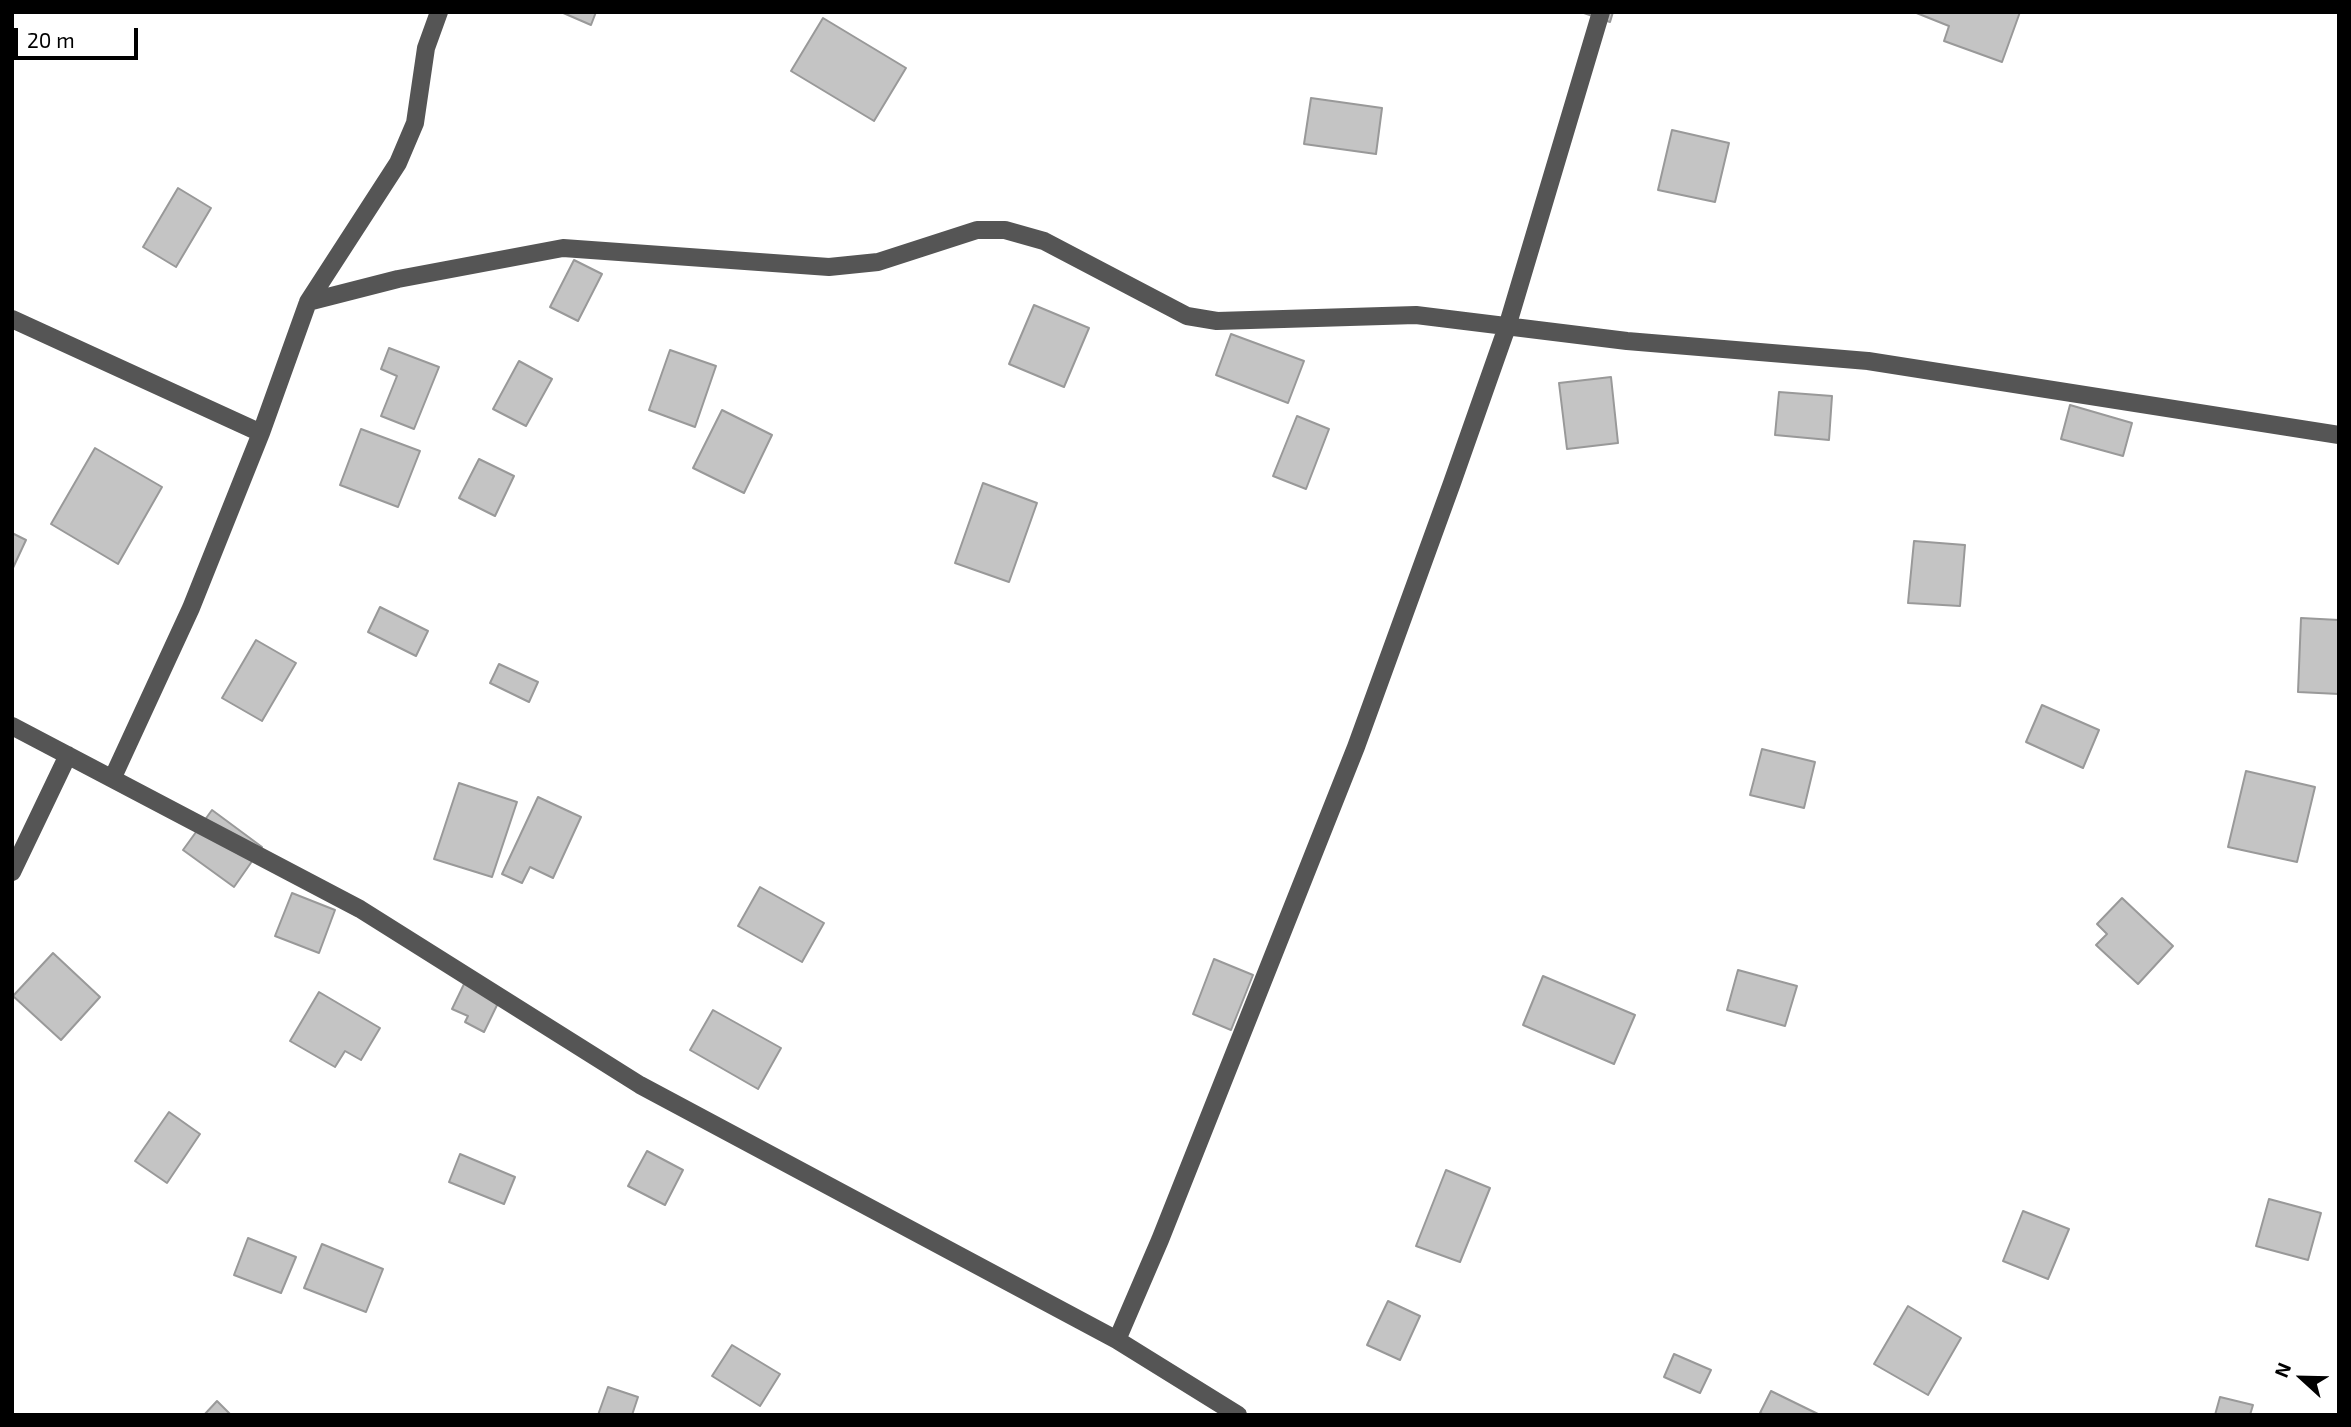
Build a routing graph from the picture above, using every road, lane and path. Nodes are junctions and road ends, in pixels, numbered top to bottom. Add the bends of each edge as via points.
1 (439, 12) edge
2 (1601, 12) edge
3 (308, 302) junction
4 (12, 319) edge
5 (1507, 327) junction
6 (261, 433) junction
7 (2339, 435) edge
8 (12, 726) edge
9 (68, 755) junction
10 (113, 778) junction
11 (12, 872) edge
12 (1116, 1340) junction
13 (1238, 1415) edge

1 - 3 street via 426,48 415,123 398,163
2 - 5 street
3 - 5 street via 398,279 563,248 829,267 878,262 977,230 1004,230 1044,241 1187,316 1217,321 1416,315
3 - 6 street
4 - 6 street
5 - 7 street via 1868,361
5 - 12 street via 1356,747
6 - 10 street via 191,608
8 - 9 street
9 - 10 street
9 - 11 street
10 - 12 street via 359,909 640,1085
12 - 13 street

